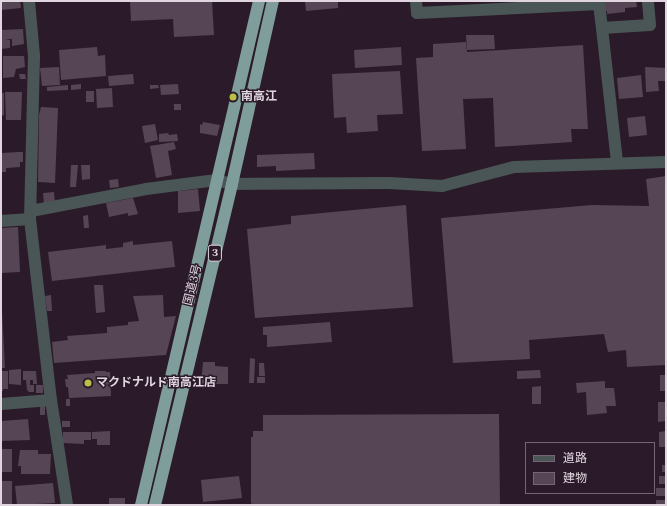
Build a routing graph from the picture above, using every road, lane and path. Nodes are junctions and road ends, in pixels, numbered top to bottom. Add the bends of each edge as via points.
1 (29, 1) edge
2 (259, 1) edge
3 (273, 1) edge
4 (416, 1) edge
5 (648, 1) edge
6 (602, 28) junction
7 (617, 162) junction
8 (666, 162) edge
9 (216, 180) junction
10 (232, 184) junction
11 (30, 215) junction
12 (1, 221) edge
13 (51, 400) junction
14 (1, 404) edge
15 (66, 505) edge
16 (140, 505) edge
17 (155, 505) edge

1 - 11 street via 34,56
2 - 9 highway, 国道3号 / 3
3 - 10 highway, 国道3号 / 3
4 - 6 street via 417,13 599,4
5 - 6 street via 650,26
6 - 7 street
7 - 8 street
7 - 10 street via 514,167 442,186 390,183
9 - 10 street
9 - 11 street via 146,189
9 - 16 highway, 国道3号 / 3 via 178,352
10 - 17 highway, 国道3号 / 3
11 - 12 street
11 - 13 street
13 - 14 street
13 - 15 street

